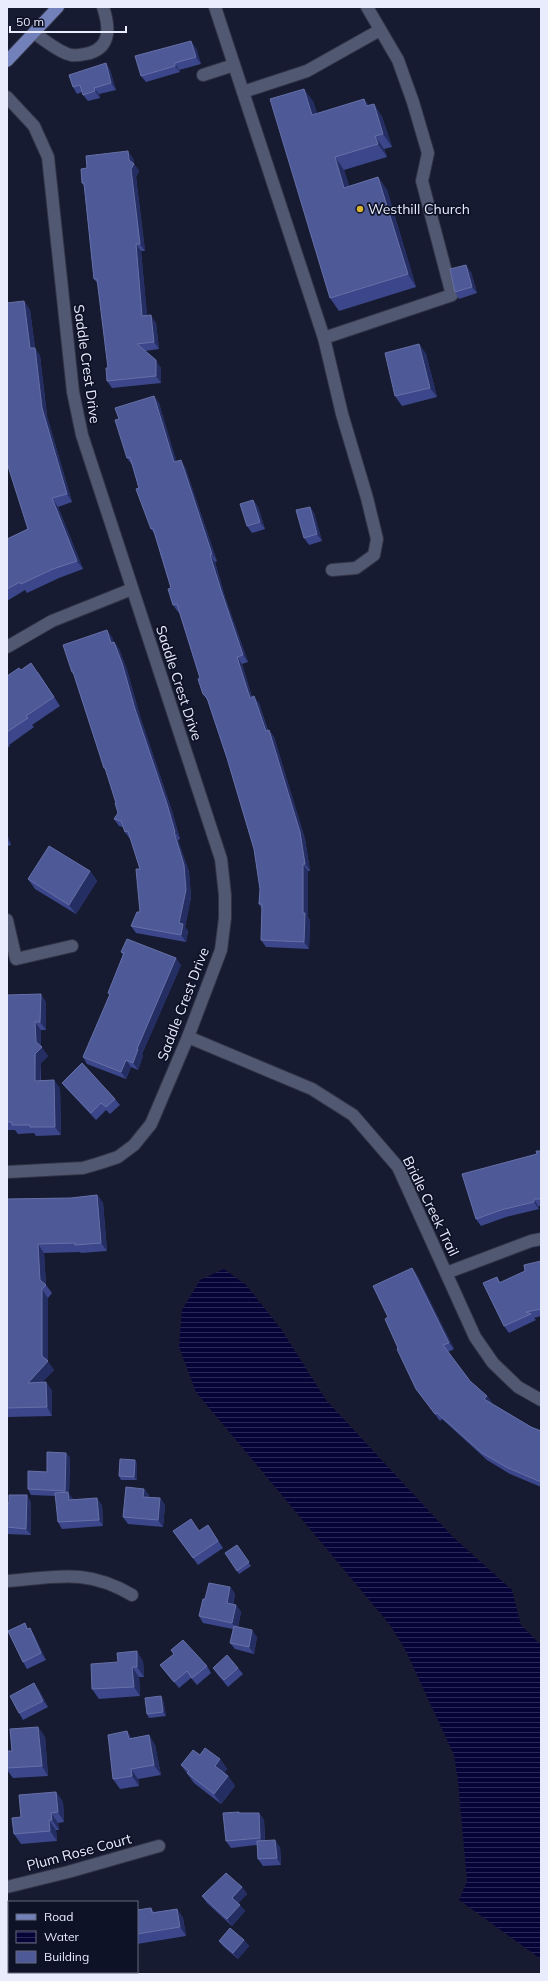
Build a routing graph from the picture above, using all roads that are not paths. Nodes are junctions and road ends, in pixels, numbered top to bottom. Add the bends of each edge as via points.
1 (58, 7) edge
2 (103, 7) edge
3 (215, 7) edge
4 (367, 7) edge
5 (380, 30) junction
6 (34, 33) junction
7 (7, 61) edge
8 (234, 65) junction
9 (203, 75) dead end
10 (243, 92) junction
11 (7, 98) edge
12 (324, 338) junction
13 (332, 570) dead end
14 (132, 589) junction
15 (7, 647) edge
16 (7, 920) edge
17 (72, 946) dead end
18 (188, 1037) junction
19 (7, 1172) edge
20 (541, 1239) edge
21 (446, 1273) junction
22 (541, 1400) edge
23 (7, 1581) edge
24 (132, 1594) dead end
25 (159, 1846) dead end
26 (7, 1887) edge

1 - 6 main road
2 - 6 street via 108,30 104,45 96,51 72,55
3 - 8 street
4 - 5 street
5 - 10 street via 307,70
5 - 12 street via 398,60 428,153 422,181 452,295
6 - 7 main road
8 - 9 street
8 - 10 street
10 - 12 street
11 - 14 street, Saddle Crest Drive via 34,126 48,157 74,399 82,435
12 - 13 street via 377,539 374,555 356,568
14 - 15 street via 52,621
14 - 18 street, Saddle Crest Drive via 221,859 225,903 221,950
16 - 17 street via 16,959
18 - 19 street, Saddle Crest Drive via 151,1124 134,1145 118,1157 83,1168
18 - 21 street, Bridle Creek Trail via 312,1089 353,1115 398,1167
20 - 21 street
21 - 22 street, Bridle Creek Trail via 475,1337 493,1363 518,1387
23 - 24 street via 93,1577
25 - 26 street, Plum Rose Court

